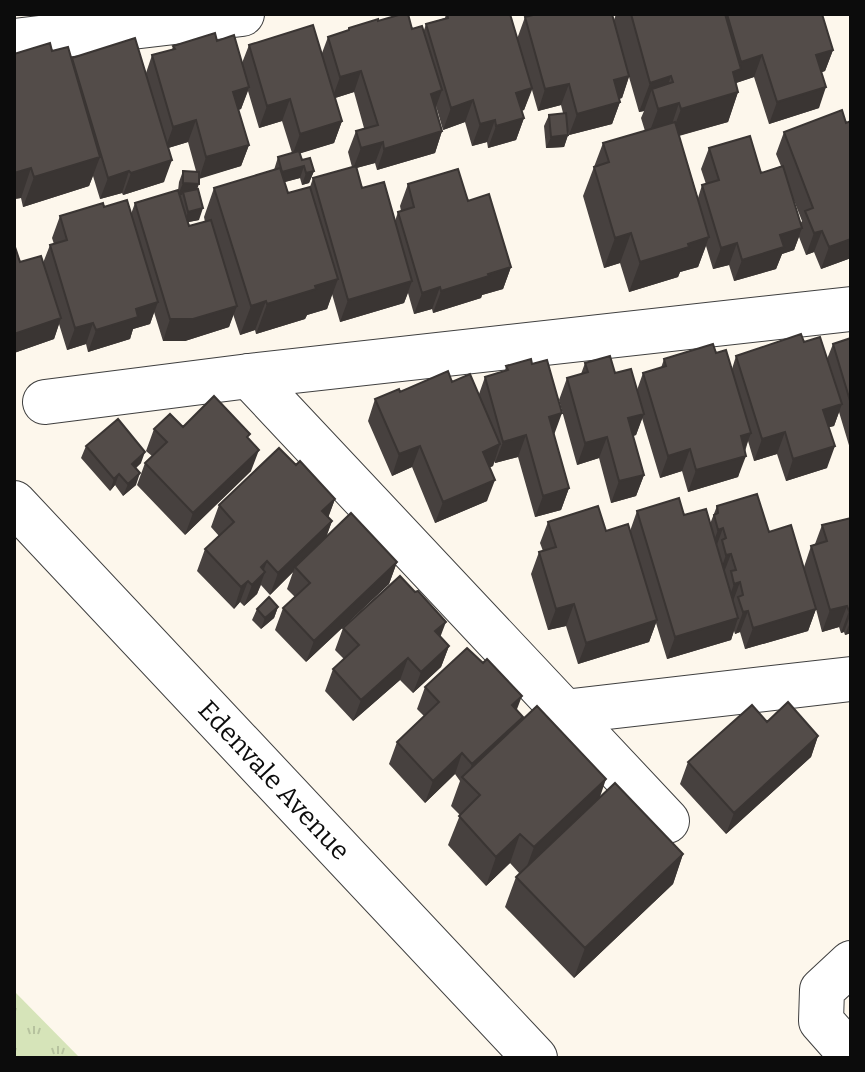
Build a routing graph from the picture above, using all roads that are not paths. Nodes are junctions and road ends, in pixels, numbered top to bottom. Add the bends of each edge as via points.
1 (242, 14) edge
2 (14, 41) edge
3 (851, 309) edge
4 (249, 376) junction
5 (45, 402) dead end
6 (14, 503) edge
7 (851, 679) edge
8 (564, 712) junction
9 (667, 821) dead end
10 (851, 963) edge
11 (851, 1055) edge
12 (535, 1058) edge

1 - 2 street
3 - 4 street
4 - 5 street
4 - 8 street
6 - 12 street, Edenvale Avenue
7 - 8 street
8 - 9 street
10 - 11 street via 822,990 821,1021

